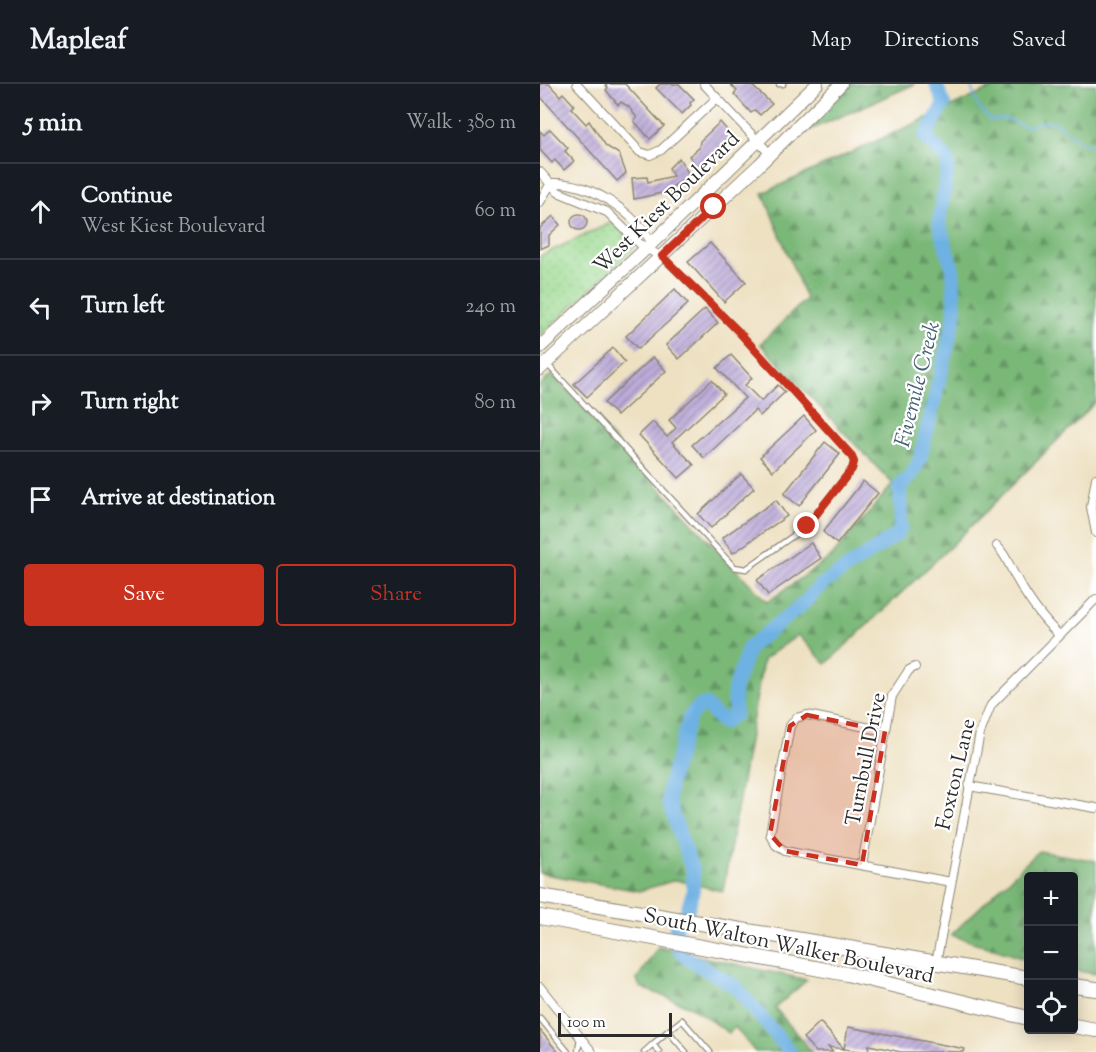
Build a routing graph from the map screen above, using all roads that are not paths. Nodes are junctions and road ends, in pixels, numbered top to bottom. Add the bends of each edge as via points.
1 (577, 84) edge
2 (704, 84) edge
3 (817, 84) edge
4 (841, 84) edge
5 (717, 98) junction
6 (758, 141) junction
7 (770, 154) junction
8 (540, 172) edge
9 (551, 183) junction
10 (540, 202) edge
11 (650, 246) junction
12 (662, 256) junction
13 (540, 347) edge
14 (543, 366) edge
15 (1096, 478) edge
16 (1096, 533) edge
17 (997, 546) dead end
18 (1096, 600) edge
19 (1059, 635) junction
20 (915, 667) dead end
21 (885, 731) junction
22 (969, 786) junction
23 (1096, 808) edge
24 (862, 865) junction
25 (951, 882) junction
26 (540, 896) edge
27 (540, 917) edge
28 (936, 963) junction
29 (1024, 977) edge
30 (540, 987) edge
31 (1078, 987) edge
32 (1096, 989) edge
33 (1024, 1017) edge
34 (540, 1018) edge
35 (1078, 1027) edge
36 (1096, 1030) edge
37 (668, 1031) junction
38 (580, 1037) junction
39 (653, 1044) junction
40 (568, 1052) edge
41 (578, 1052) edge
42 (592, 1052) edge
43 (644, 1052) edge
44 (659, 1052) edge
45 (686, 1052) edge
46 (710, 1052) edge

1 - 5 street via 640,152 650,155 661,150
2 - 5 street
3 - 6 main road, West Kiest Boulevard
4 - 7 main road, West Kiest Boulevard
5 - 6 street
6 - 7 street
6 - 11 main road, West Kiest Boulevard
7 - 12 main road, West Kiest Boulevard
8 - 9 street
9 - 10 street
9 - 11 street via 562,183 613,202 634,220
11 - 12 street
11 - 13 main road, West Kiest Boulevard
12 - 14 main road, West Kiest Boulevard
12 - 14 lane via 738,331 851,455 852,469 807,526 746,569 734,567
15 - 16 street via 1091,507
17 - 19 street via 1007,556 1036,609
18 - 19 street, Foxton Lane
19 - 22 street, Foxton Lane via 991,705 980,733
20 - 21 street, Turnbull Drive via 892,696
21 - 24 street, Turnbull Drive
21 - 24 street via 807,715 796,718 790,726 771,834 776,845 785,851
22 - 23 street
22 - 25 street, Foxton Lane
24 - 25 street
25 - 28 street, Foxton Lane
26 - 28 main road, South Walton Walker Boulevard
27 - 33 main road, South Walton Walker Boulevard via 847,974
28 - 29 main road, South Walton Walker Boulevard
30 - 38 street
31 - 32 main road
34 - 40 lane
35 - 36 main road
37 - 39 lane
37 - 45 lane
37 - 46 lane via 682,1020
38 - 41 lane
38 - 42 street
39 - 43 lane
39 - 44 lane

